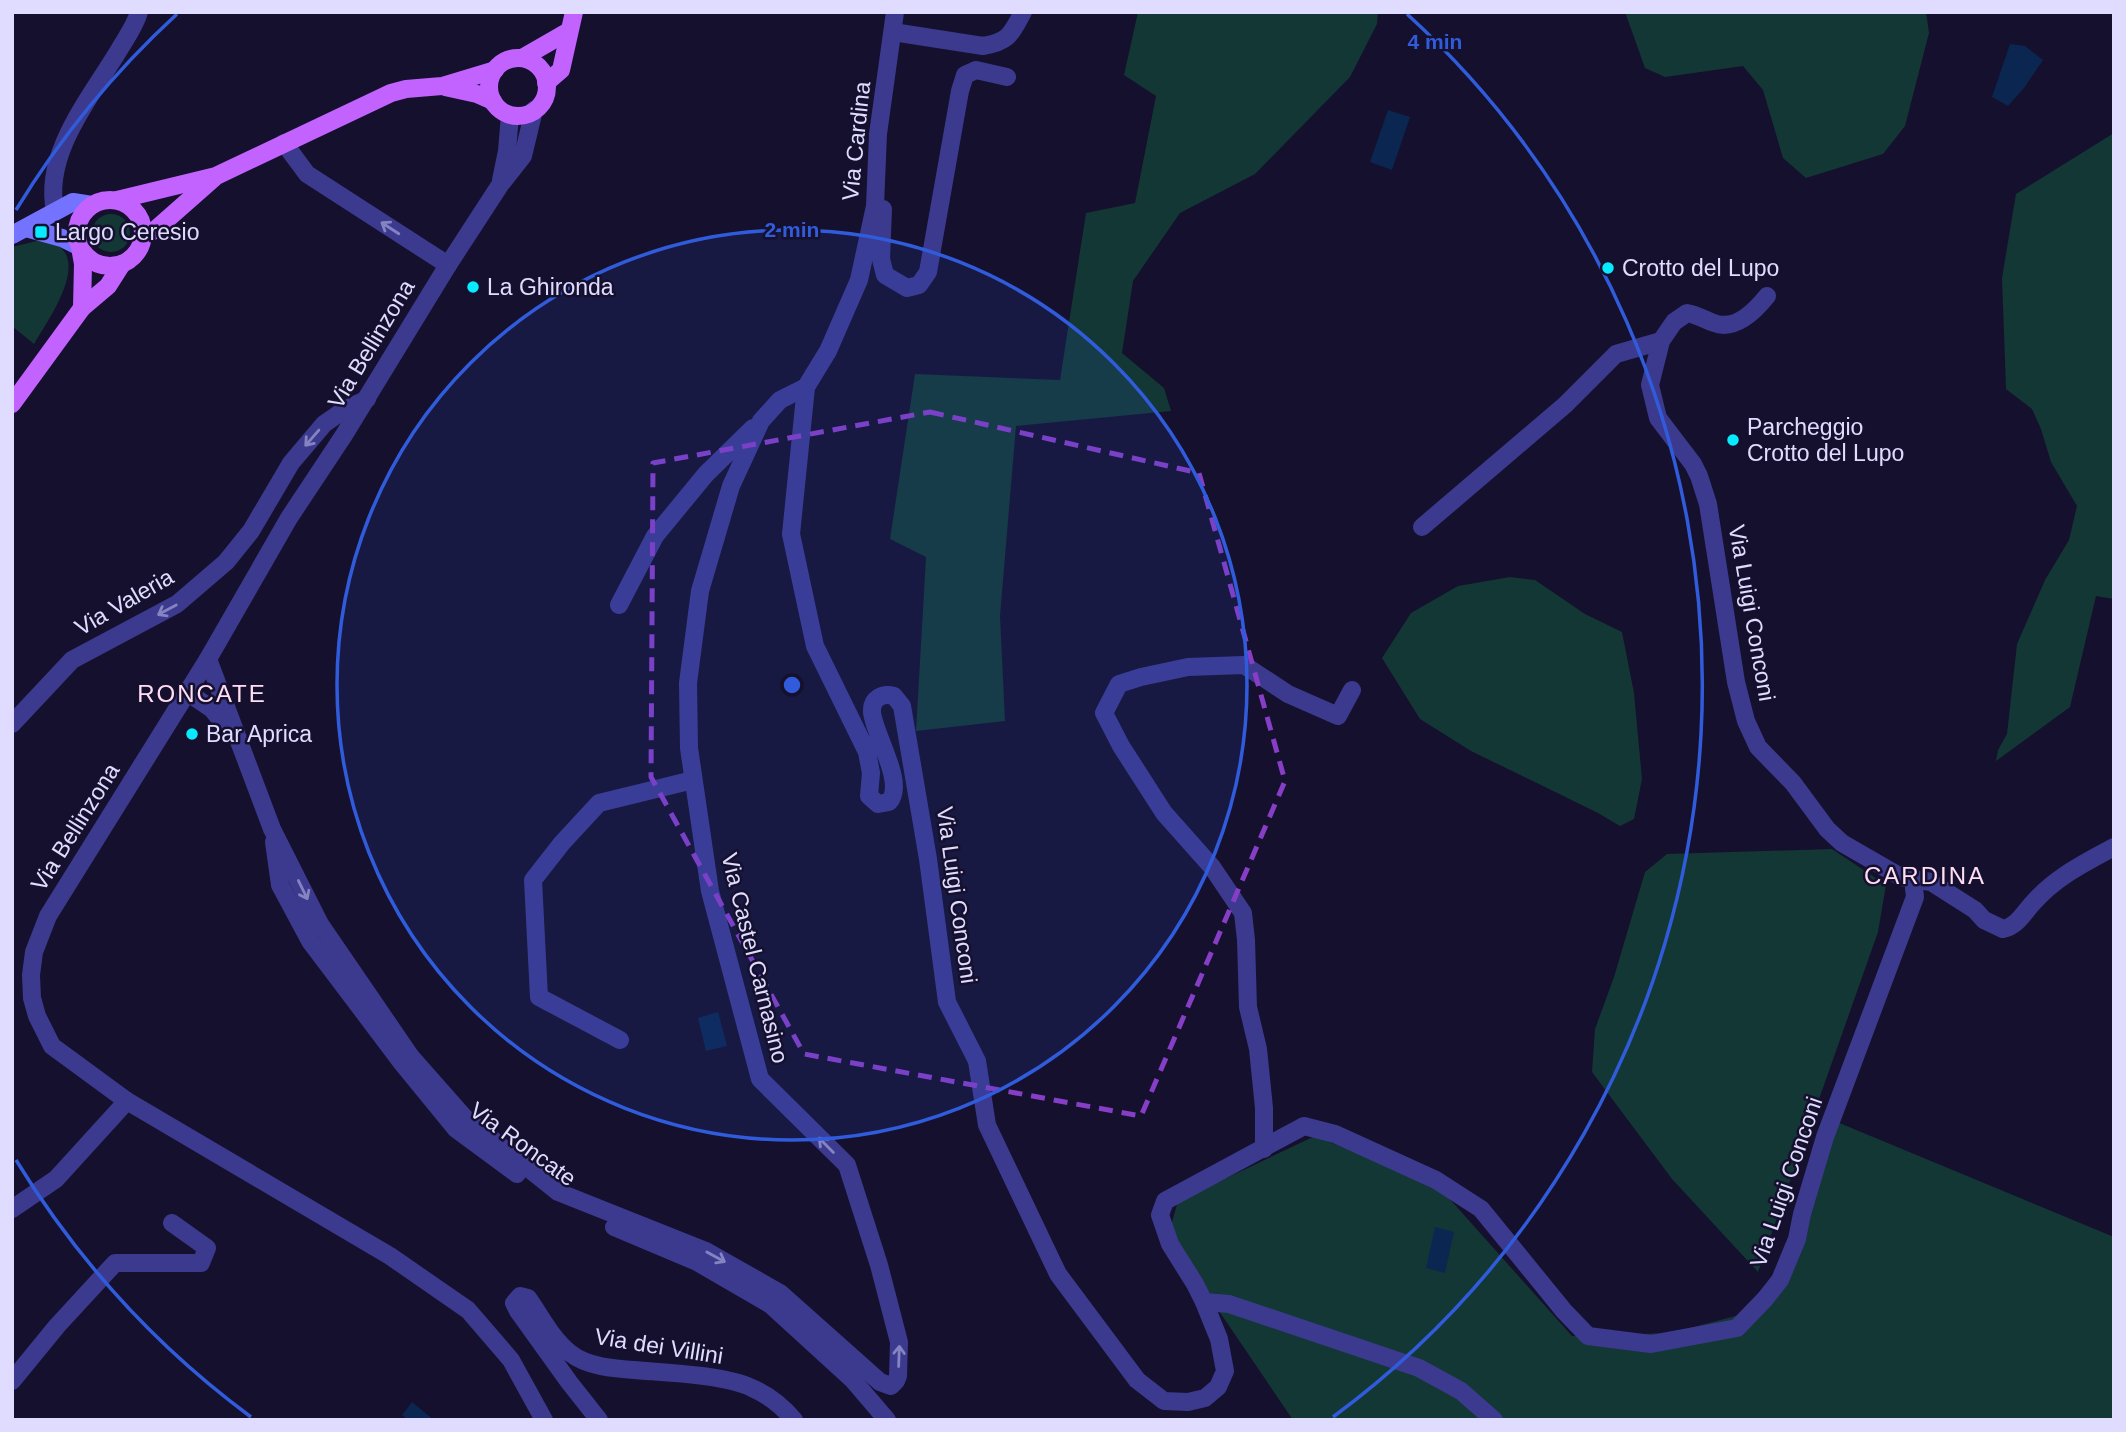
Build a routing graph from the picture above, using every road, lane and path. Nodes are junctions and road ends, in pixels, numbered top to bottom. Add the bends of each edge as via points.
1 (139, 12) edge
2 (574, 12) edge
3 (895, 12) edge
4 (1023, 12) edge
5 (569, 32) junction
6 (893, 32) junction
7 (523, 58) junction
8 (495, 70) junction
9 (1007, 77) dead end
10 (546, 83) junction
11 (442, 86) junction
12 (493, 101) junction
13 (882, 107) junction
14 (534, 110) junction
15 (510, 115) junction
16 (284, 143) junction
17 (216, 176) junction
18 (500, 185) junction
19 (117, 200) junction
20 (92, 205) junction
21 (55, 211) junction
22 (19, 232) edge
23 (143, 236) junction
24 (80, 247) junction
25 (122, 264) junction
26 (448, 265) junction
27 (1767, 296) dead end
28 (82, 308) junction
29 (1661, 341) junction
30 (806, 387) junction
31 (366, 399) junction
32 (12, 404) edge
33 (761, 421) junction
34 (1422, 527) dead end
35 (620, 605) dead end
36 (208, 659) junction
37 (1352, 690) dead end
38 (187, 692) junction
39 (12, 724) edge
40 (243, 750) junction
41 (693, 780) junction
42 (272, 829) junction
43 (2114, 847) edge
44 (1913, 879) junction
45 (620, 1040) dead end
46 (127, 1101) junction
47 (1264, 1149) junction
48 (12, 1209) edge
49 (172, 1223) dead end
50 (1204, 1302) junction
51 (12, 1381) edge
52 (544, 1420) edge
53 (599, 1420) edge
54 (794, 1420) edge
55 (887, 1420) edge
56 (1494, 1420) edge

1 - 21 street via 66,139 51,191
2 - 5 main road
3 - 6 street, Via Cardina
4 - 6 street via 1011,35 983,46
5 - 7 main road
5 - 10 main road via 561,70
6 - 13 street, Via Cardina
7 - 8 main road via 507,60
7 - 10 main road via 538,67
8 - 11 main road
8 - 12 main road via 489,83
9 - 13 street via 976,70 965,75 928,272 919,285 907,288 885,275 881,259
10 - 14 main road via 543,100
11 - 12 main road
11 - 16 main road via 391,93
12 - 15 main road
13 - 30 street, Via Cardina via 875,206 859,280 828,351
14 - 15 main road
14 - 18 street, Via Bellinzona via 523,156
15 - 18 street, Via Bellinzona
16 - 17 main road
26 -> 16 street via 307,174
17 - 19 main road
17 - 23 main road
18 - 26 street, Via Bellinzona
19 - 20 main road
19 - 23 main road via 138,214
20 - 21 main road via 73,202
20 - 24 main road via 79,220
21 - 22 main road
22 - 24 main road via 62,238
23 - 25 main road via 137,253
24 - 25 main road via 99,264
24 - 28 main road
25 - 28 main road via 108,286
26 - 31 street, Via Bellinzona
27 - 29 street via 1756,310 1728,324 1687,313
28 - 32 main road
29 - 34 street via 1616,354 1565,405
29 - 44 street, Via Luigi Conconi via 1650,385 1658,418 1699,476 1708,504 1737,682 1758,747 1842,843 1901,877
30 - 33 street, Via Castel Carnasino via 780,400
30 - 50 street, Via Luigi Conconi via 791,534 815,646 867,752 869,796 878,804 889,802 895,792 872,707 886,694 902,706 947,1002 977,1061 987,1125 1058,1274 1137,1380 1164,1401 1205,1398 1218,1387 1225,1371 1219,1339
31 - 36 street, Via Bellinzona via 284,527
31 -> 39 street, Via Valeria via 324,424 299,453 251,531 226,562 177,604 72,660
33 - 35 street via 706,474 654,536
33 - 41 street, Via Castel Carnasino via 731,486 700,590 688,683
36 - 38 street, Via Bellinzona
36 - 40 street, Via Castel Carnasino
37 - 47 street via 1338,716 1288,694 1244,665 1188,667 1119,684 1104,713 1164,813 1212,867 1243,913 1248,1007 1264,1108
38 - 40 street, Via Castel Carnasino via 212,709
38 - 46 street, Via Bellinzona via 48,916 34,952 32,998 52,1046
40 - 42 street, Via Castel Carnasino
42 -> 41 street, Via Castel Carnasino via 320,924 411,1057 464,1116 558,1192 706,1251 780,1293 884,1385 891,1386 898,1376 899,1342 847,1165 760,1079 709,891
41 - 45 street via 600,803 533,880 539,997
42 - 55 street, Via Roncate via 280,885 310,941 456,1129 555,1202 697,1262 771,1305 852,1379
43 - 44 street via 2061,877 2012,927 2003,929 1931,882
44 - 47 street, Via Luigi Conconi via 1915,897 1825,1137 1797,1239 1780,1280 1737,1328 1651,1344 1588,1336 1480,1209 1436,1180 1335,1134 1304,1126
46 - 48 street via 55,1180
46 - 52 street, Via Bellinzona via 390,1256 468,1310 511,1360
47 - 50 street, Via Luigi Conconi via 1165,1201 1160,1215 1170,1244
49 - 51 street via 206,1248 201,1263 115,1263
50 - 56 street via 1229,1304 1419,1368 1461,1391
53 - 54 street, Via dei Villini via 518,1311 516,1298 528,1297 556,1341 588,1363 735,1382 782,1406

